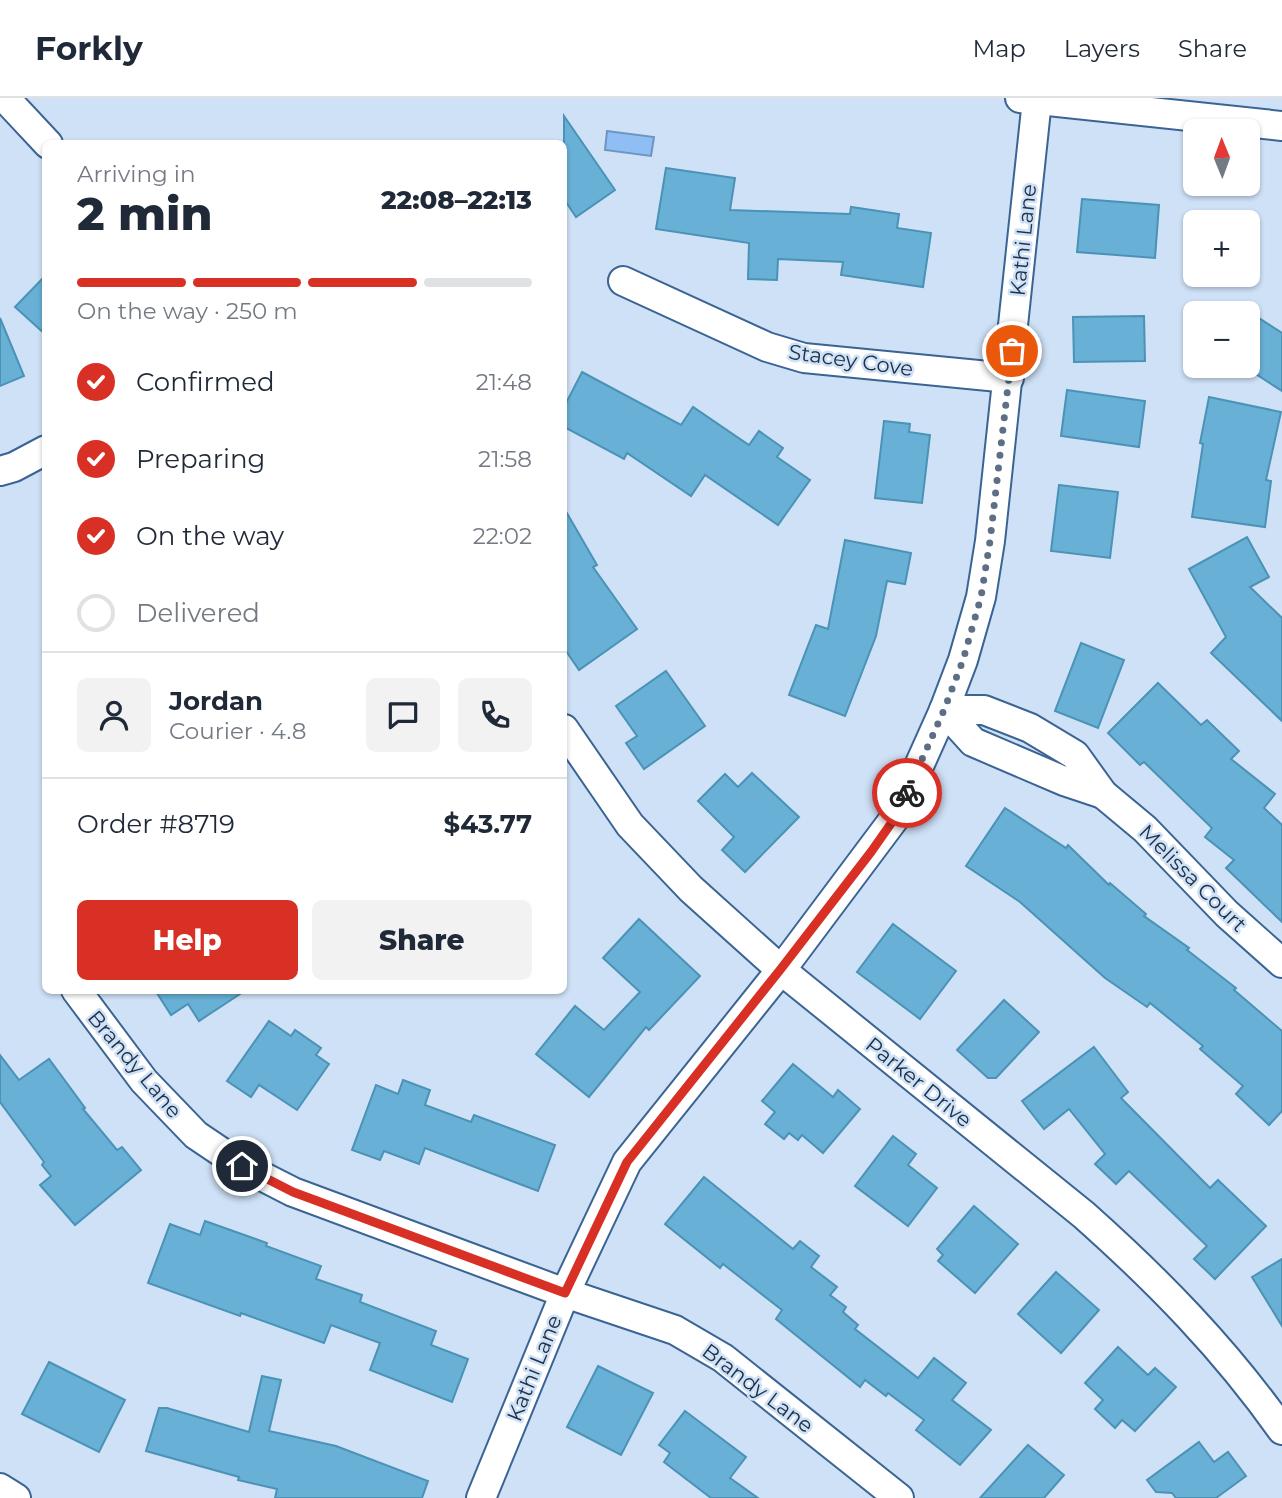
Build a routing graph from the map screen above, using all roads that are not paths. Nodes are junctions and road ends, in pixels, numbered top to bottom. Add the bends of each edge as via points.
1 (5, 98) edge
2 (1027, 99) edge
3 (1282, 126) edge
4 (44, 140) edge
5 (623, 281) dead end
6 (1009, 378) junction
7 (42, 452) edge
8 (0, 471) edge
9 (944, 710) junction
10 (567, 733) edge
11 (1282, 963) edge
12 (780, 970) junction
13 (79, 994) edge
14 (565, 1293) junction
15 (1282, 1430) edge
16 (0, 1488) edge
17 (16, 1498) edge
18 (481, 1498) edge
19 (899, 1498) edge

1 - 4 street
2 - 3 street
2 - 6 street, Kathi Lane
5 - 6 street, Stacey Cove via 767,347 804,358
6 - 9 street, Kathi Lane via 981,597
7 - 8 street
9 - 11 street, Melissa Court via 984,710 1030,728 1075,755 1103,794
9 - 12 street, Kathi Lane via 897,815
10 - 12 street, Parker Drive via 630,825 691,889
12 - 14 street, Kathi Lane via 627,1162
12 - 15 street, Parker Drive via 1123,1250 1198,1324
13 - 14 street, Brandy Lane via 153,1090 195,1135 242,1166 293,1192
14 - 18 street, Kathi Lane
14 - 19 street, Brandy Lane via 675,1330 723,1358
16 - 17 street

